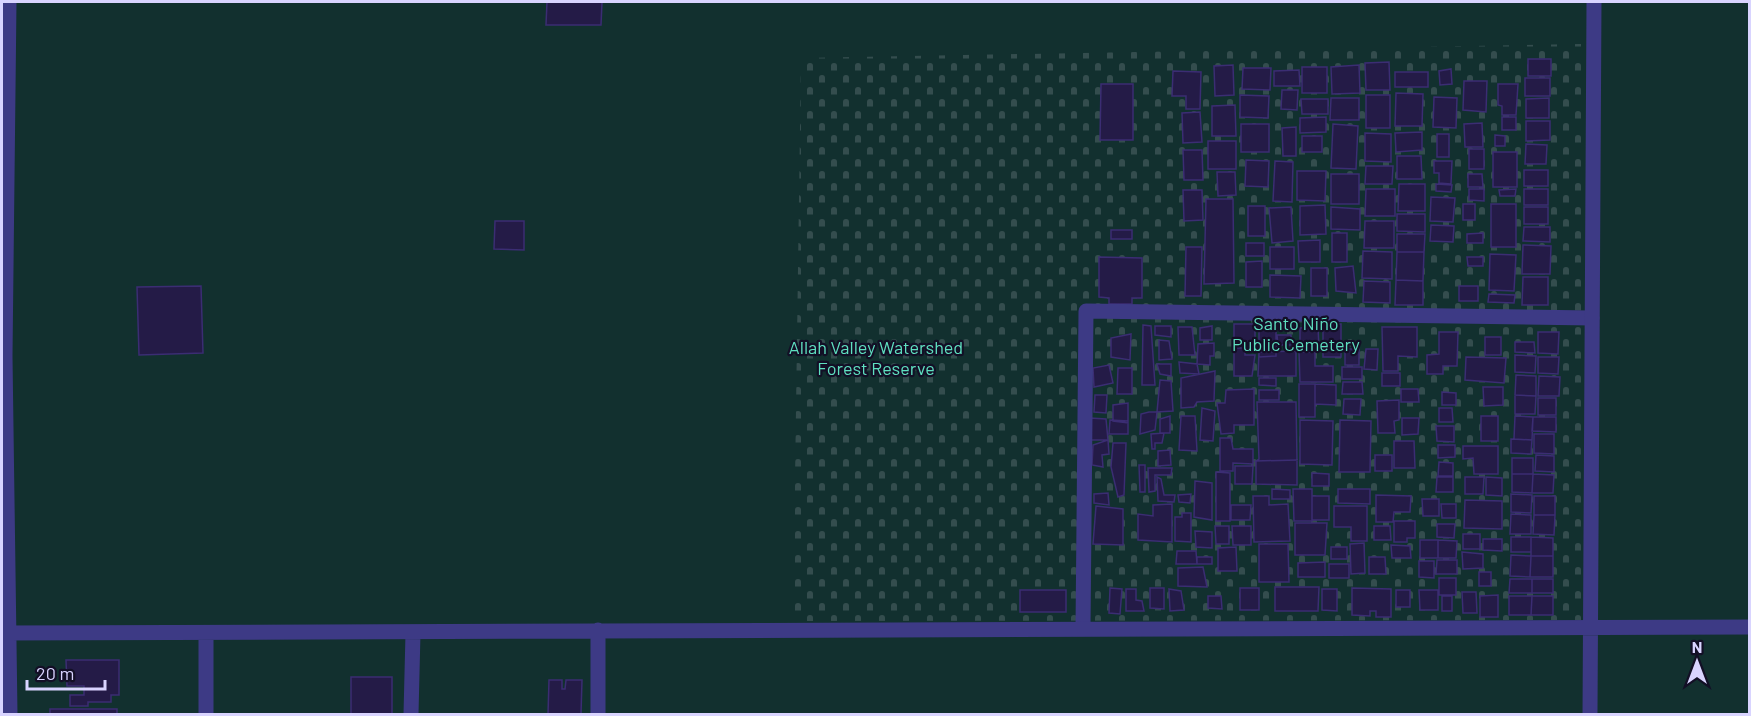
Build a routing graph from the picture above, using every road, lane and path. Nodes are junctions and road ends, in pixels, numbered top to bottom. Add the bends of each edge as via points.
1 (9, 2) edge
2 (1594, 2) edge
3 (1592, 318) junction
4 (1592, 626) junction
5 (1749, 627) edge
6 (1083, 628) junction
7 (598, 630) junction
8 (6, 633) edge
9 (206, 633) junction
10 (413, 633) junction
11 (10, 714) edge
12 (206, 714) edge
13 (411, 714) edge
14 (598, 714) edge
15 (1590, 714) edge

1 - 8 street
2 - 3 street
3 - 4 street
3 - 6 street via 1086,311
4 - 5 street
4 - 6 street
4 - 15 street
6 - 7 street
7 - 10 street
7 - 14 street
8 - 9 street
8 - 11 street
9 - 10 street
9 - 12 street
10 - 13 street

